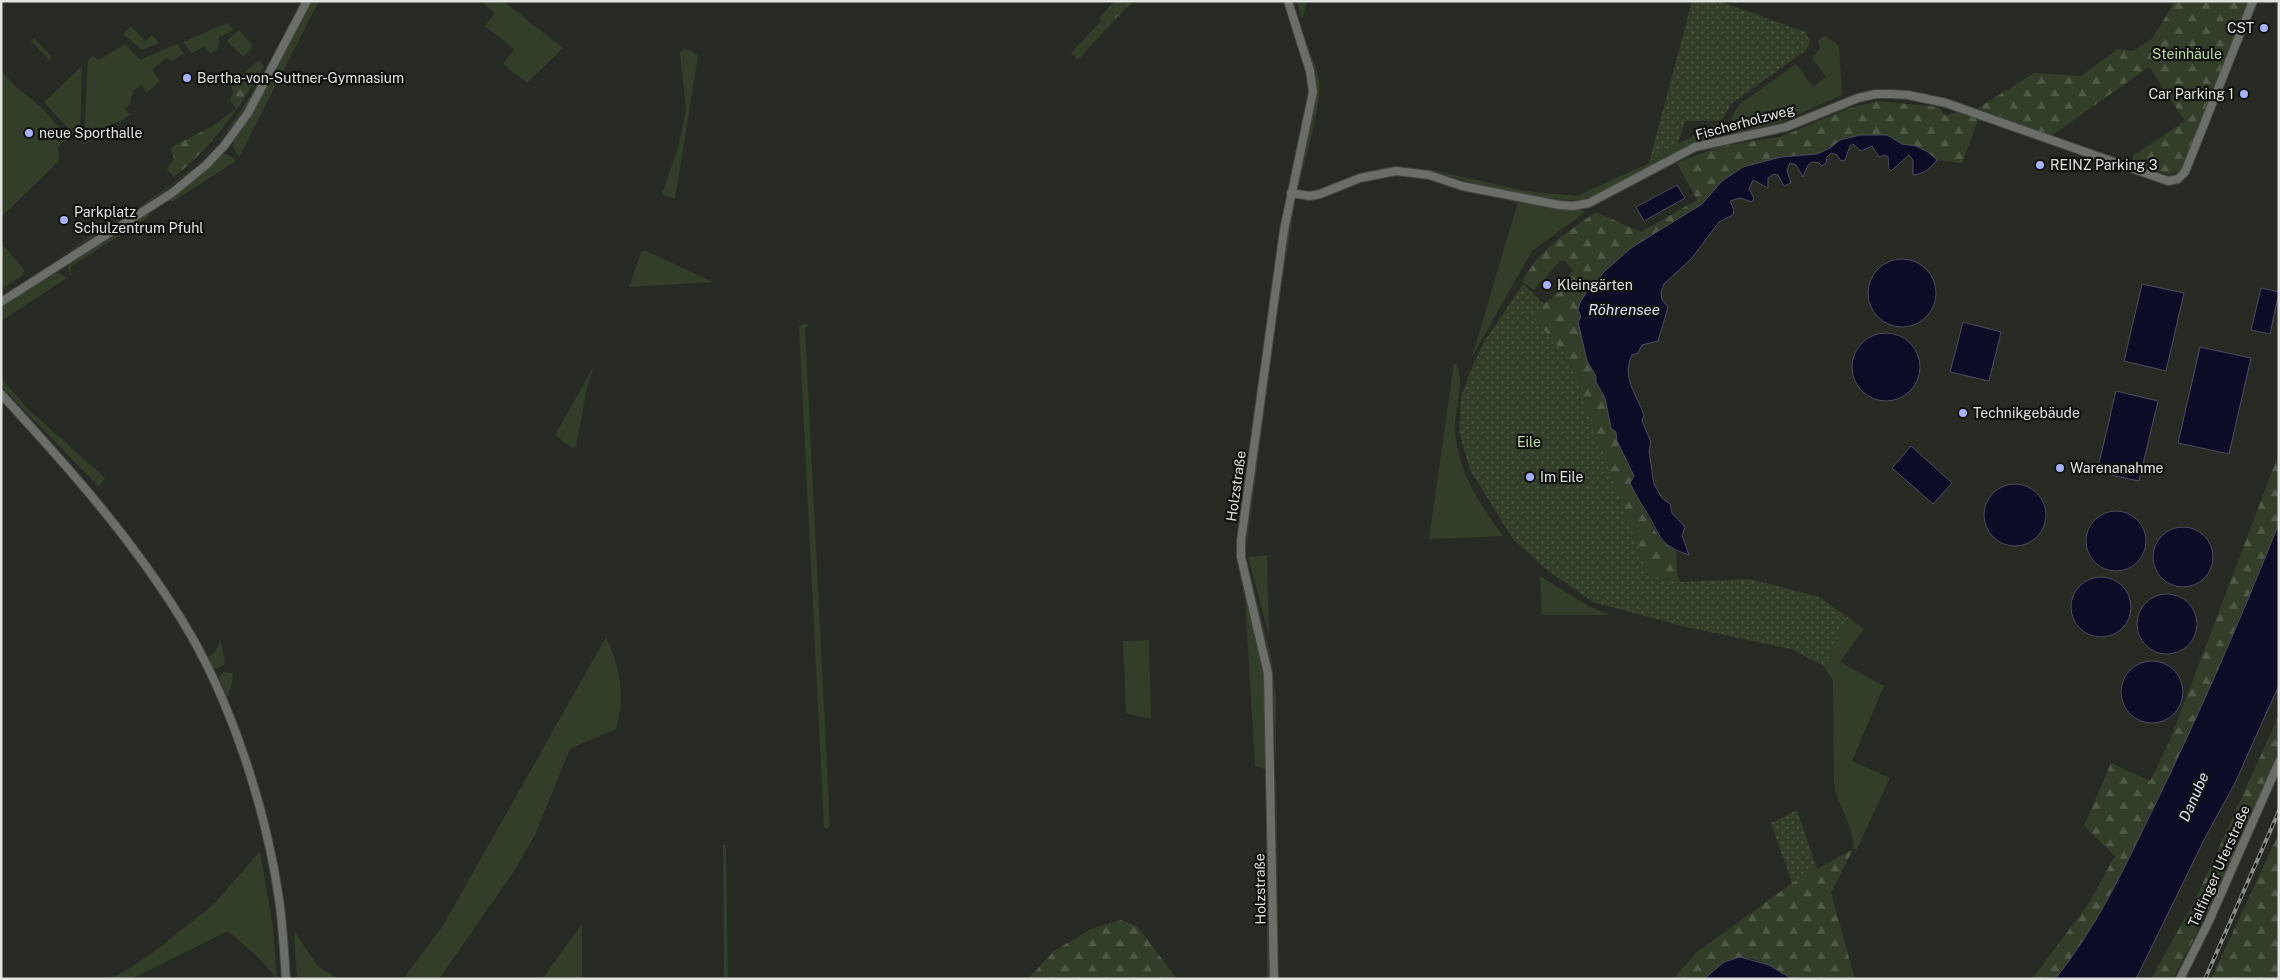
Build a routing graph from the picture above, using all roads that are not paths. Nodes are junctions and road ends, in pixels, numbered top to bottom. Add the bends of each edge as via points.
1 (307, 1) edge
2 (1288, 1) edge
3 (2253, 1) edge
4 (1292, 193) junction
5 (3, 300) edge
6 (1, 394) edge
7 (2279, 762) edge
8 (286, 979) edge
9 (1274, 979) edge
10 (2180, 979) edge

1 - 5 street via 248,113 206,165 172,193
2 - 4 street, Holzstraße via 1310,71 1313,92
3 - 4 street, Fischerholzweg via 2186,172 2178,179 2168,181 1946,103 1908,95 1876,94 1842,103 1786,127 1695,148 1589,203 1559,205 1462,186 1429,175 1396,171 1360,178 1310,196
4 - 9 street, Holzstraße via 1271,317 1240,557 1268,674
6 - 8 street via 119,530 184,622 211,675 244,756 262,820 279,900
7 - 10 street, Talfinger Uferstraße

